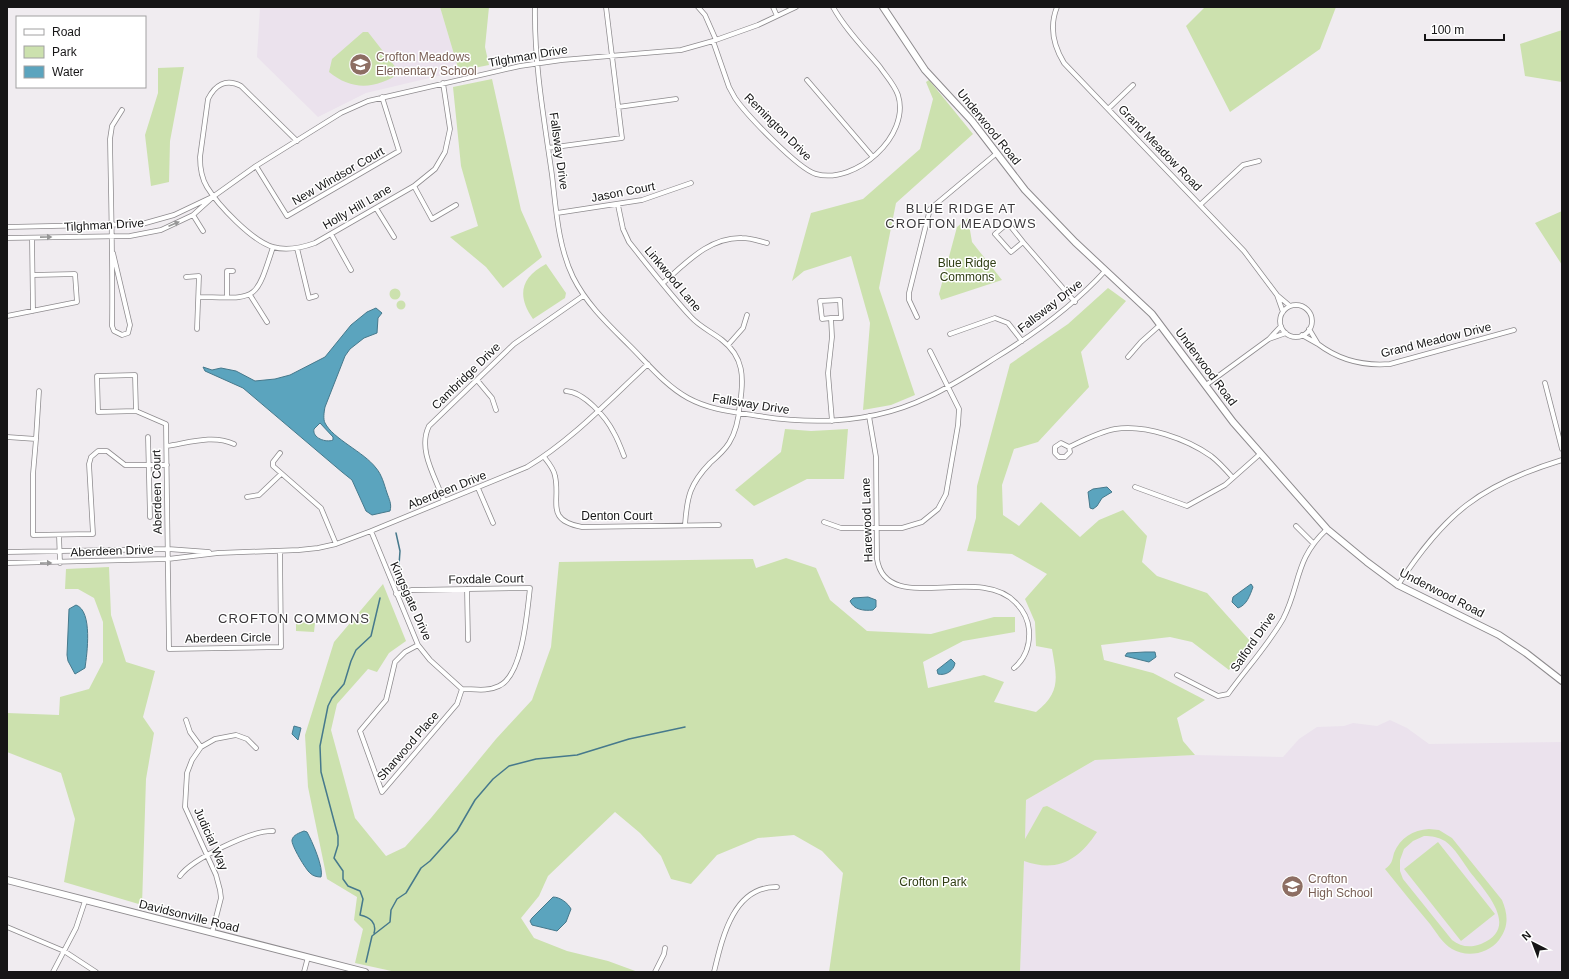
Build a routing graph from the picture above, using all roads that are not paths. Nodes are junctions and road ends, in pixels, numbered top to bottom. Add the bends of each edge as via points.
1 (535, 7) edge
2 (606, 7) edge
3 (698, 7) edge
4 (773, 7) edge
5 (796, 7) edge
6 (834, 7) edge
7 (883, 7) edge
8 (1057, 7) edge
9 (777, 16) junction
10 (714, 40) junction
11 (611, 56) junction
12 (537, 64) junction
13 (807, 80) dead end
14 (443, 83) junction
15 (1133, 85) dead end
16 (382, 97) junction
17 (676, 99) dead end
18 (618, 107) junction
19 (1108, 109) junction
20 (122, 110) dead end
21 (297, 141) junction
22 (548, 148) junction
23 (997, 153) junction
24 (872, 156) junction
25 (1259, 160) dead end
26 (256, 166) junction
27 (691, 183) dead end
28 (414, 186) junction
29 (214, 196) junction
30 (1201, 204) junction
31 (456, 205) dead end
32 (618, 205) junction
33 (376, 208) junction
34 (557, 213) junction
35 (193, 215) junction
36 (111, 226) junction
37 (7, 227) edge
38 (203, 231) dead end
39 (331, 234) junction
40 (111, 236) junction
41 (394, 237) dead end
42 (7, 238) edge
43 (32, 238) junction
44 (1023, 242) junction
45 (767, 243) dead end
46 (273, 247) junction
47 (297, 248) junction
48 (113, 253) junction
49 (351, 270) dead end
50 (234, 271) dead end
51 (1105, 271) junction
52 (33, 275) junction
53 (186, 277) dead end
54 (663, 283) junction
55 (250, 295) junction
56 (316, 296) dead end
57 (584, 296) junction
58 (1277, 296) junction
59 (199, 297) junction
60 (227, 297) junction
61 (1075, 302) junction
62 (1290, 306) junction
63 (33, 311) junction
64 (1283, 312) junction
65 (747, 314) dead end
66 (7, 316) edge
67 (916, 317) dead end
68 (831, 318) junction
69 (267, 322) dead end
70 (1160, 325) junction
71 (1281, 326) junction
72 (197, 329) dead end
73 (1309, 329) junction
74 (1514, 330) dead end
75 (1286, 333) junction
76 (950, 334) dead end
77 (1302, 335) junction
78 (1269, 339) junction
79 (1022, 341) junction
80 (1318, 344) junction
81 (728, 345) junction
82 (930, 351) dead end
83 (1128, 357) dead end
84 (648, 364) junction
85 (477, 380) junction
86 (1545, 383) dead end
87 (1206, 385) junction
88 (949, 387) junction
89 (39, 392) dead end
90 (566, 392) dead end
91 (496, 410) dead end
92 (597, 411) junction
93 (136, 412) junction
94 (739, 413) junction
95 (869, 416) junction
96 (832, 421) junction
97 (7, 437) edge
98 (148, 437) dead end
99 (36, 439) junction
100 (234, 444) dead end
101 (167, 446) junction
102 (1069, 447) dead end
103 (1562, 449) edge
104 (280, 453) dead end
105 (1260, 454) junction
106 (544, 456) junction
107 (624, 456) dead end
108 (1562, 460) edge
109 (167, 465) junction
110 (149, 466) junction
111 (282, 474) junction
112 (1233, 478) junction
113 (1135, 487) dead end
114 (478, 488) junction
115 (247, 497) dead end
116 (444, 502) junction
117 (150, 517) dead end
118 (824, 522) dead end
119 (494, 523) dead end
120 (685, 525) junction
121 (719, 525) dead end
122 (1296, 526) dead end
123 (877, 528) junction
124 (1327, 529) junction
125 (371, 531) junction
126 (59, 535) junction
127 (1312, 543) junction
128 (336, 544) junction
129 (168, 549) junction
130 (60, 551) junction
131 (280, 551) junction
132 (7, 552) edge
133 (218, 553) junction
134 (168, 559) junction
135 (7, 563) edge
136 (60, 563) junction
137 (1398, 584) junction
138 (466, 589) junction
139 (396, 594) junction
140 (468, 640) dead end
141 (418, 645) junction
142 (1014, 668) dead end
143 (1177, 675) dead end
144 (1562, 681) edge
145 (462, 689) junction
146 (186, 720) dead end
147 (201, 747) junction
148 (256, 748) dead end
149 (273, 831) dead end
150 (207, 856) junction
151 (180, 876) dead end
152 (7, 880) edge
153 (778, 887) dead end
154 (85, 901) junction
155 (7, 927) edge
156 (212, 933) junction
157 (665, 948) dead end
158 (64, 951) junction
159 (308, 958) junction
160 (53, 972) edge
161 (96, 972) edge
162 (304, 972) edge
163 (366, 972) edge
164 (655, 972) edge
165 (714, 972) edge

1 - 12 street, Fallsway Drive via 534,43
2 - 11 street
3 - 10 street, Remington Drive via 705,15
4 - 9 street
5 - 9 street, Tilghman Drive
6 - 24 street, Remington Drive via 898,94 899,120 891,137
7 - 23 street, Underwood Road via 925,70
8 - 19 street, Grand Meadow Road via 1053,21 1053,36 1057,50 1064,63
9 - 10 street, Tilghman Drive
10 - 11 street, Tilghman Drive via 680,50
10 - 24 street, Remington Drive via 729,87 739,104 801,166 814,174 834,176 852,171
11 - 12 street, Tilghman Drive
11 - 18 street
12 - 14 street, Tilghman Drive
12 - 22 street, Fallsway Drive
13 - 24 street
14 - 16 street, Tilghman Drive
14 - 28 street, Holly Hill Lane via 450,120 448,144 435,169
15 - 19 street
16 - 21 street, Tilghman Drive via 357,105
16 - 26 street, New Windsor Court via 399,151 287,216
17 - 18 street
18 - 22 street via 622,138
19 - 30 street, Grand Meadow Road
20 - 36 street via 112,126 110,139
21 - 26 street, Tilghman Drive
21 - 29 street, Holly Hill Lane via 241,86 231,82 221,84 212,91 208,99 200,157 206,186
22 - 34 street, Fallsway Drive
23 - 51 street, Underwood Road via 1040,206
23 - 67 street via 930,209 909,292
25 - 30 street via 1243,165
26 - 29 street, Tilghman Drive
27 - 32 street, Jason Court via 653,198
28 - 31 street via 432,219
28 - 33 street, Holly Hill Lane
29 - 35 street, Tilghman Drive
29 - 36 street, Tilghman Drive via 158,221
29 - 46 street, Holly Hill Lane via 246,232
30 - 58 street, Grand Meadow Road via 1244,250
32 - 34 street, Jason Court
32 - 54 street, Linkwood Lane via 625,235
33 - 39 street, Holly Hill Lane
33 - 41 street
34 - 57 street, Fallsway Drive via 564,253 571,274
35 - 38 street
40 -> 35 street, Tilghman Drive via 130,236 161,230
36 - 37 street, Tilghman Drive
36 - 40 street
39 - 47 street, Holly Hill Lane via 315,243
39 - 49 street
43 -> 40 street, Tilghman Drive
40 - 48 street
42 - 43 street, Tilghman Drive
43 - 52 street
44 - 44 street via 1011,252 995,234 1008,223
44 - 61 street
45 - 54 street via 744,238 717,242 700,251
46 - 47 street, Holly Hill Lane
46 - 55 street via 261,284
47 - 56 street via 309,298
48 - 48 street via 112,326 114,332 122,335 128,333 130,325
50 - 60 street via 227,271
51 - 61 street, Fallsway Drive
51 - 70 street, Underwood Road via 1139,301
52 - 63 street
52 - 63 street via 75,274 77,302
53 - 59 street via 199,276
54 - 81 street, Linkwood Lane via 697,322
55 - 60 street
55 - 69 street
57 - 84 street, Fallsway Drive via 591,307
57 - 85 street, Cambridge Drive via 518,341
58 - 62 street, Grand Meadow Road
58 - 64 street, Grand Meadow Road
59 - 60 street
59 - 72 street
61 - 79 street, Fallsway Drive
62 - 64 street
62 - 73 street via 1299,305 1306,309 1312,320
63 - 66 street
64 - 71 street via 1280,318
65 - 81 street via 743,328
68 - 68 street via 841,318 840,300 820,301 822,319
68 - 96 street via 832,337 828,373
70 - 83 street via 1135,347
70 - 87 street, Underwood Road
71 - 75 street
71 - 78 street
73 - 77 street
73 - 80 street, Grand Meadow Drive
74 - 80 street, Grand Meadow Drive via 1390,364 1374,365 1340,357
75 - 77 street via 1293,336
75 - 78 street
76 - 79 street via 995,318 1008,323
77 - 80 street, Grand Meadow Drive
78 - 87 street
79 - 88 street, Fallsway Drive
81 - 94 street, Linkwood Lane via 736,354 742,370 743,387
82 - 88 street
84 - 92 street, Aberdeen Drive
84 - 94 street, Fallsway Drive via 669,385 687,398 704,406
85 - 91 street via 492,398
85 - 116 street, Cambridge Drive via 434,421 425,437 425,451
86 - 103 street
87 - 105 street, Underwood Road
88 - 95 street, Fallsway Drive via 905,407
88 - 123 street via 959,409 959,416 946,494 938,509 915,525
89 - 99 street
90 - 92 street via 581,395
92 - 106 street, Aberdeen Drive
92 - 107 street via 615,434
93 - 93 street via 98,412 98,376 136,375
93 - 101 street, Aberdeen Court via 166,424
94 - 96 street, Fallsway Drive via 788,421
94 - 120 street, Linkwood Lane via 729,444 692,486 686,503
95 - 96 street, Fallsway Drive
95 - 123 street, Harewood Lane via 875,449
97 - 99 street
98 - 110 street
99 - 126 street via 33,535
100 - 101 street via 214,439
101 - 109 street, Aberdeen Court
102 - 112 street via 1115,429 1146,429 1196,447 1212,457
104 - 111 street via 272,464
105 - 112 street
105 - 124 street, Underwood Road
106 - 114 street, Aberdeen Drive via 526,467
106 - 120 street, Denton Court via 555,474 557,513 569,524 582,527
108 - 137 street via 1521,473 1476,497 1438,529 1418,553
109 - 110 street
109 - 129 street, Aberdeen Court
110 - 117 street
110 - 126 street via 125,465 104,450 94,453 89,464 93,534
111 - 115 street via 259,495
111 - 128 street via 321,508
112 - 113 street via 1187,506
114 - 116 street, Aberdeen Drive
114 - 119 street
116 - 125 street, Aberdeen Drive
118 - 123 street via 841,528
120 - 121 street, Denton Court
122 - 127 street
123 - 142 street, Harewood Lane via 878,565 891,583 908,588 984,587 999,591 1013,600 1025,615 1029,634 1024,658
124 - 127 street, Salford Drive
124 - 137 street, Underwood Road
125 - 128 street, Aberdeen Drive
125 - 139 street, Kingsgate Drive
126 - 130 street
127 - 143 street, Salford Drive via 1303,560 1283,619 1228,694 1218,696
128 - 131 street, Aberdeen Drive
129 - 130 street, Aberdeen Drive
129 - 133 street, Aberdeen Drive
129 - 134 street, Aberdeen Court
130 - 132 street, Aberdeen Drive
130 - 136 street
131 - 133 street, Aberdeen Drive
131 - 134 street, Aberdeen Circle via 281,647 169,649
133 - 134 street, Aberdeen Drive
134 - 136 street, Aberdeen Drive
135 -> 136 street, Aberdeen Drive
137 - 144 street, Underwood Road via 1499,635
138 - 139 street, Foxdale Court via 412,590
138 - 140 street
138 - 145 street, Foxdale Court via 530,588 524,633 512,674 503,684 492,689
139 - 141 street, Kingsgate Drive
141 - 145 street, Kingsgate Drive via 430,660
141 - 145 street, Sharwood Place via 405,652 396,662 386,700 360,731 382,792 457,704
146 - 147 street via 190,732
147 - 148 street via 215,739 230,735 247,739
147 - 150 street, Judicial Way via 187,773 184,800 187,814
149 - 150 street via 253,834
150 - 151 street via 188,866
150 - 156 street, Judicial Way via 216,875 221,898
152 - 154 street, Davidsonville Road
153 - 165 street via 758,890 734,913 724,931
154 - 156 street, Davidsonville Road
154 - 158 street via 80,921
155 - 158 street
156 - 159 street, Davidsonville Road
157 - 164 street
158 - 160 street
158 - 161 street
159 - 162 street
159 - 163 street, Davidsonville Road

